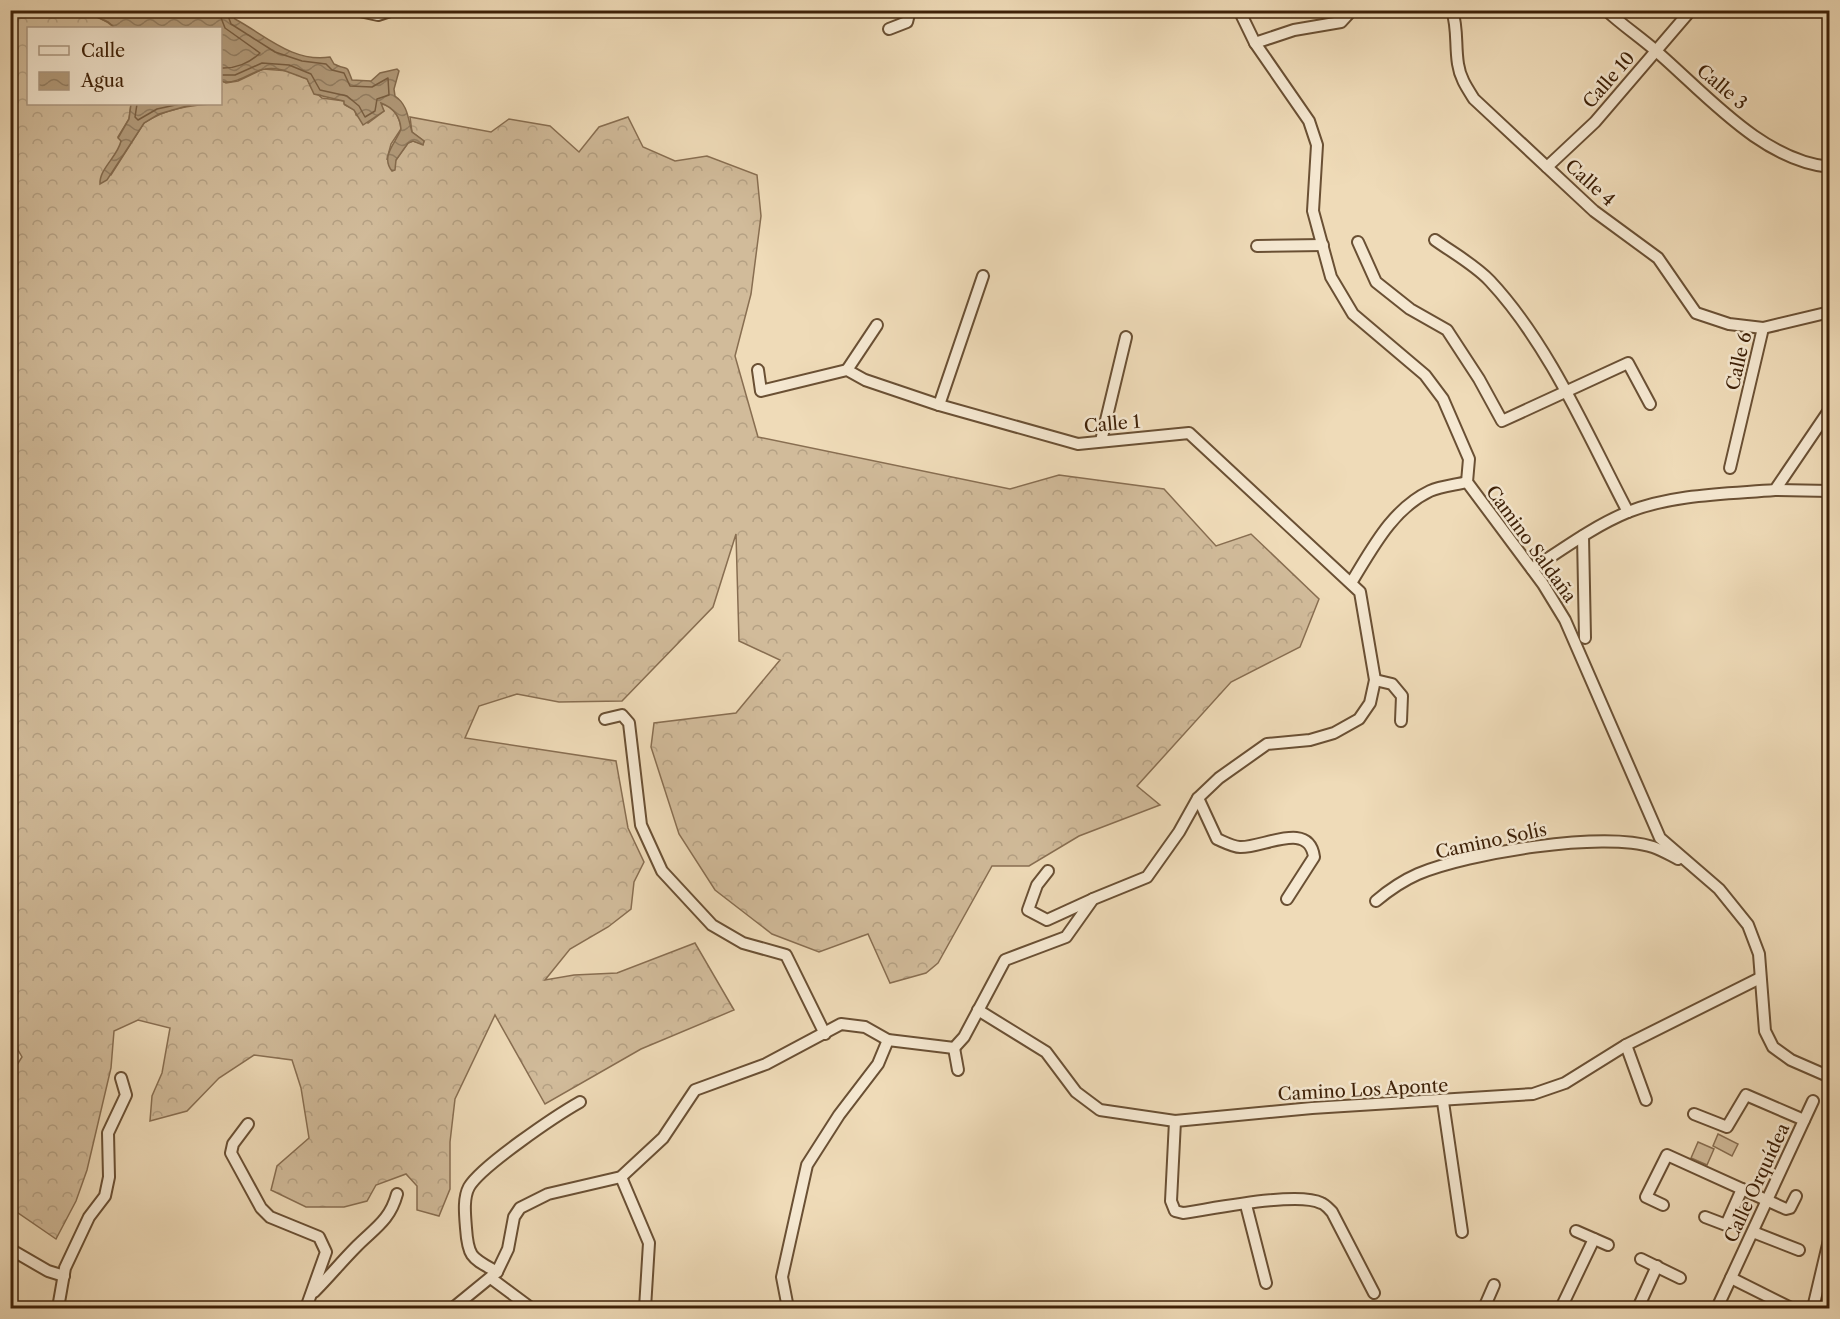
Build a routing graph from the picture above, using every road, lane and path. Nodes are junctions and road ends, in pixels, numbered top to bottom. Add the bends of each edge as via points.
1 (356, 10) edge
2 (393, 10) edge
3 (910, 10) edge
4 (1239, 10) edge
5 (1352, 10) edge
6 (1452, 10) edge
7 (1606, 10) edge
8 (1691, 10) edge
9 (889, 29) dead end
10 (1255, 43) junction
11 (1656, 51) junction
12 (1547, 167) junction
13 (1830, 167) edge
14 (1435, 240) dead end
15 (1358, 242) dead end
16 (1323, 245) junction
17 (1257, 246) dead end
18 (983, 276) dead end
19 (1830, 312) edge
20 (877, 325) dead end
21 (1763, 328) junction
22 (1126, 338) dead end
23 (758, 370) dead end
24 (847, 370) junction
25 (1565, 392) junction
26 (1650, 404) dead end
27 (939, 405) junction
28 (1830, 409) edge
29 (1101, 441) junction
30 (1730, 468) dead end
31 (1467, 483) junction
32 (1774, 490) junction
33 (1830, 491) edge
34 (1628, 512) junction
35 (1583, 536) junction
36 (1532, 569) junction
37 (1351, 583) junction
38 (1585, 638) dead end
39 (1375, 680) junction
40 (605, 719) dead end
41 (1401, 721) dead end
42 (1198, 798) junction
43 (1689, 864) junction
44 (1048, 871) dead end
45 (1094, 898) junction
46 (1287, 899) dead end
47 (1376, 901) dead end
48 (1760, 978) junction
49 (978, 1010) junction
50 (825, 1034) junction
51 (888, 1040) junction
52 (1626, 1045) junction
53 (954, 1048) junction
54 (958, 1070) dead end
55 (1830, 1077) edge
56 (121, 1078) dead end
57 (1646, 1100) dead end
58 (1813, 1101) dead end
59 (580, 1102) dead end
60 (1443, 1102) junction
61 (1694, 1114) dead end
62 (1804, 1120) junction
63 (1175, 1121) junction
64 (248, 1124) dead end
65 (621, 1177) junction
66 (1742, 1189) junction
67 (397, 1194) dead end
68 (1796, 1196) dead end
69 (1767, 1202) junction
70 (1663, 1204) dead end
71 (1246, 1205) junction
72 (1705, 1217) dead end
73 (1576, 1231) dead end
74 (1462, 1232) dead end
75 (1753, 1232) junction
76 (1830, 1236) edge
77 (1594, 1239) junction
78 (1608, 1245) dead end
79 (10, 1250) edge
80 (1800, 1250) dead end
81 (1641, 1259) dead end
82 (1657, 1266) junction
83 (495, 1275) junction
84 (64, 1276) junction
85 (1680, 1278) dead end
86 (1731, 1278) junction
87 (1266, 1283) dead end
88 (1494, 1285) dead end
89 (1374, 1293) dead end
90 (312, 1294) junction
91 (58, 1308) edge
92 (306, 1308) edge
93 (453, 1308) edge
94 (531, 1308) edge
95 (645, 1308) edge
96 (788, 1308) edge
97 (1484, 1308) edge
98 (1561, 1308) edge
99 (1638, 1308) edge
100 (1717, 1308) edge
101 (1791, 1308) edge
102 (1813, 1308) edge

1 - 2 street via 378,15
3 - 9 street via 907,21
4 - 10 street, Camino Saldaña
5 - 10 street via 1341,22 1294,30
6 - 12 street, Calle 4 via 1458,27 1458,64 1463,83 1474,99
7 - 11 street, Calle 3
8 - 11 street, Calle 10
10 - 16 street, Camino Saldaña via 1309,121 1317,145 1313,211
11 - 12 street, Calle 10 via 1595,122
11 - 13 street, Calle 3 via 1709,100 1778,153
12 - 21 street, Calle 4 via 1594,211 1658,258 1696,313 1730,324
14 - 25 street via 1489,279 1521,318
15 - 25 street via 1376,282 1410,309 1447,330 1502,421
16 - 17 street
16 - 31 street, Camino Saldaña via 1331,277 1353,314 1425,375 1443,399 1469,459
18 - 27 street
19 - 21 street, Calle 6
20 - 24 street
21 - 30 street, Calle 6
22 - 29 street
23 - 24 street via 760,391
24 - 27 street, Calle 1
25 - 26 street via 1628,363
25 - 34 street
27 - 29 street, Calle 1 via 1078,444
28 - 32 street
29 - 37 street, Calle 1 via 1189,433
31 - 36 street, Camino Saldaña
31 - 37 street via 1432,490 1405,506 1376,541
32 - 33 street
32 - 34 street via 1687,498
34 - 35 street
35 - 36 street
35 - 38 street
36 - 43 street, Camino Saldaña via 1565,620 1590,672 1660,838
37 - 39 street, Calle 1 via 1360,592 1364,607
39 - 41 street via 1392,684 1402,696
39 - 42 street via 1370,703 1359,719 1326,736 1267,744
40 - 50 street via 622,715 629,723 641,825 662,871 712,925 743,943 786,955
42 - 45 street via 1147,877
42 - 46 street via 1217,839 1239,848 1292,837 1306,839 1313,846 1314,857
43 - 47 street, Camino Solís via 1652,847 1614,842 1543,845 1421,873 1397,884
43 - 48 street, Camino Saldaña via 1719,889 1748,925 1760,954
44 - 45 street via 1037,885 1028,910 1047,920
45 - 49 street via 1066,937 1005,960
48 - 52 street, Camino Los Aponte
48 - 55 street, Camino Saldaña via 1765,1031 1773,1047 1791,1060
49 - 53 street
49 - 63 street, Camino Los Aponte via 1046,1052 1076,1092 1100,1110
50 - 51 street via 841,1024 866,1027
50 - 65 street via 766,1064 695,1089 663,1138
51 - 53 street
51 - 96 street via 878,1064 807,1165 782,1277
52 - 57 street
52 - 60 street, Camino Los Aponte via 1551,1090
53 - 54 street
56 - 84 street via 126,1095 108,1133 109,1177 105,1196 89,1217
58 - 62 street, Calle Orquídea
59 - 83 street via 554,1117 469,1187 465,1208 468,1251
60 - 63 street, Camino Los Aponte via 1312,1108
60 - 74 street
61 - 62 street via 1727,1127 1746,1095
62 - 69 street, Calle Orquídea
63 - 71 street via 1171,1201 1175,1211
64 - 90 street via 232,1143 231,1153 261,1208 270,1217 319,1237 324,1244 326,1252
65 - 83 street via 548,1194 520,1208 514,1217 508,1249
65 - 95 street via 649,1243
66 - 69 street
66 - 70 street via 1667,1155 1646,1197
66 - 72 street via 1726,1225
67 - 90 street via 380,1227
68 - 69 street via 1786,1209
69 - 75 street, Calle Orquídea
71 - 87 street
71 - 89 street via 1282,1199 1322,1203 1332,1212
73 - 77 street
75 - 80 street
75 - 86 street, Calle Orquídea
76 - 102 street
77 - 78 street
77 - 98 street
79 - 84 street
81 - 82 street
82 - 85 street
82 - 99 street
83 - 93 street
83 - 94 street
84 - 91 street
86 - 100 street
86 - 101 street
88 - 97 street
90 - 92 street

